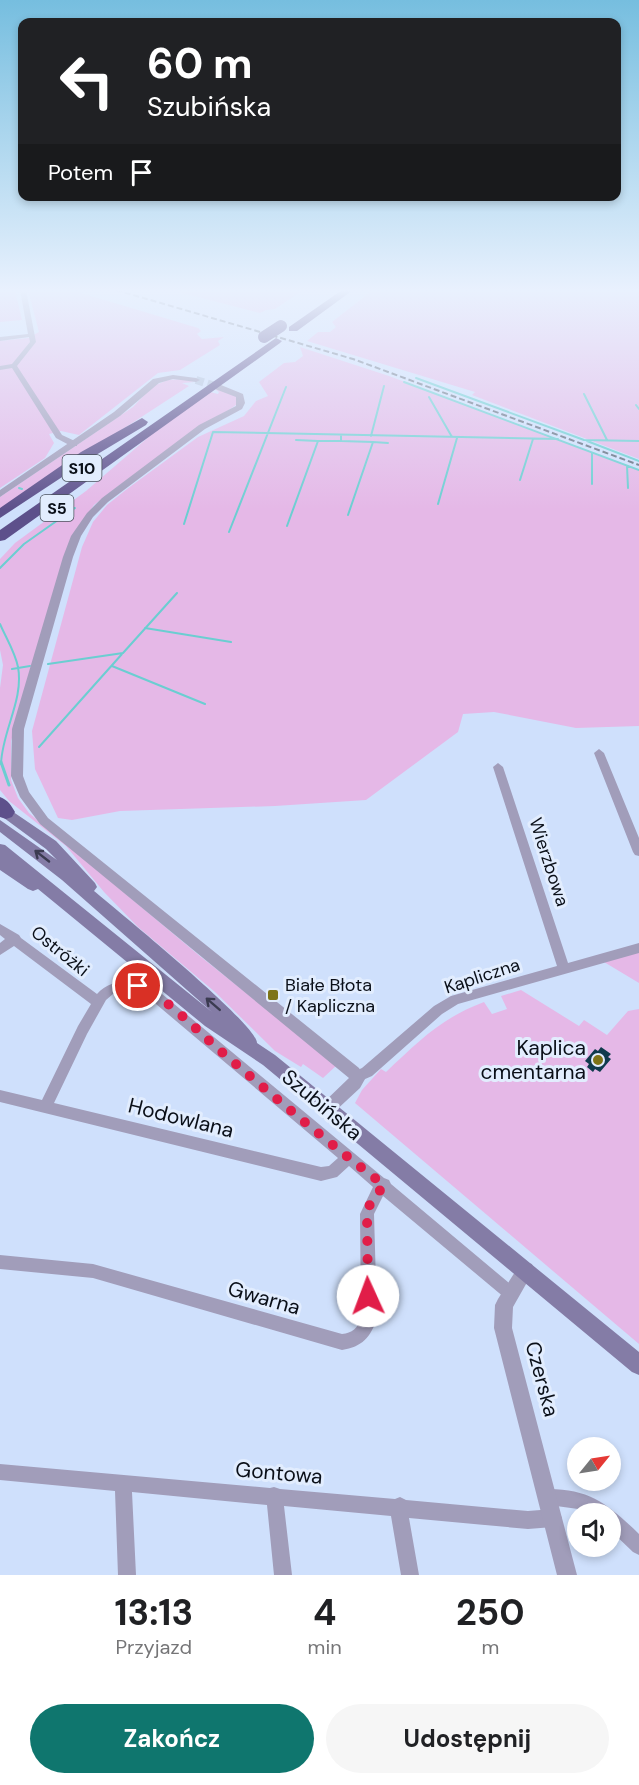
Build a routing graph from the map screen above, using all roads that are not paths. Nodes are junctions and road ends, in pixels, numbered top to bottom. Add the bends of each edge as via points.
1 (16, 364) edge
2 (228, 364) edge
3 (244, 364) edge
4 (14, 366) junction
5 (0, 368) edge
6 (196, 380) tunnel mouth
7 (218, 387) tunnel mouth
8 (165, 409) junction
9 (74, 444) junction
10 (0, 494) edge
11 (0, 514) edge
12 (0, 526) edge
13 (7, 538) edge
14 (0, 551) edge
15 (599, 753) dead end
16 (498, 766) dead end
17 (2, 812) edge
18 (0, 849) edge
19 (639, 852) edge
20 (0, 863) edge
21 (88, 919) junction
22 (0, 929) edge
23 (15, 938) junction
24 (639, 948) edge
25 (0, 950) edge
26 (564, 968) junction
27 (98, 1001) junction
28 (269, 1060) junction
29 (356, 1077) junction
30 (0, 1096) edge
31 (45, 1107) junction
32 (327, 1109) junction
33 (348, 1158) junction
34 (384, 1185) junction
35 (0, 1262) edge
36 (526, 1270) junction
37 (510, 1293) junction
38 (639, 1365) edge
39 (0, 1472) edge
40 (123, 1483) junction
41 (274, 1495) junction
42 (549, 1497) junction
43 (586, 1503) edge
44 (400, 1506) junction
45 (553, 1518) junction
46 (621, 1529) edge
47 (639, 1546) edge
48 (127, 1575) edge
49 (283, 1575) edge
50 (410, 1575) edge
51 (567, 1575) edge

1 - 4 street
2 - 8 highway, S5, bridge
3 - 13 highway, S5 via 150,429 99,476
4 - 5 street
4 - 9 street via 59,436
6 - 9 street via 173,377 156,381 125,409
7 - 29 street via 238,394 239,406 202,427 105,500 76,536 18,729 17,776 24,794 44,821
8 - 11 highway, S5 via 86,455
8 - 12 highway, S10
9 - 10 street
13 - 14 highway
15 - 19 street
16 - 26 street, Wierzbowa
28 -> 17 main road, Szubińska via 222,1012 67,876
18 - 21 main road
20 - 21 main road
21 - 28 main road, Szubińska via 211,1021
22 - 23 street, Ostróżki
23 - 25 street
23 - 27 street, Ostróżki
24 - 26 street, Kapliczna
26 - 29 street, Kapliczna via 455,1000
27 - 31 street
27 - 33 street, Szubińska via 118,987 146,988
28 - 32 main road, Szubińska
29 - 32 street via 355,1083
30 - 31 street, Hodowlana
31 - 33 street, Hodowlana via 321,1174 332,1172
32 - 36 main road, Szubińska
33 - 34 street, Szubińska
34 - 35 street, Gwarna via 367,1214 369,1318 359,1337 350,1342 93,1271
34 - 37 street, Szubińska
36 - 37 street, Czerska
36 - 38 main road, Szubińska
37 - 42 street, Czerska via 504,1305 503,1328
39 - 40 street, Gontowa
40 - 41 street, Gontowa
40 - 48 street
41 - 44 street, Gontowa
41 - 49 street
42 - 43 street via 568,1497
42 - 45 street, Czerska
44 - 45 street, Gontowa via 528,1520
44 - 50 street
45 - 51 street, Czerska
46 - 47 street

